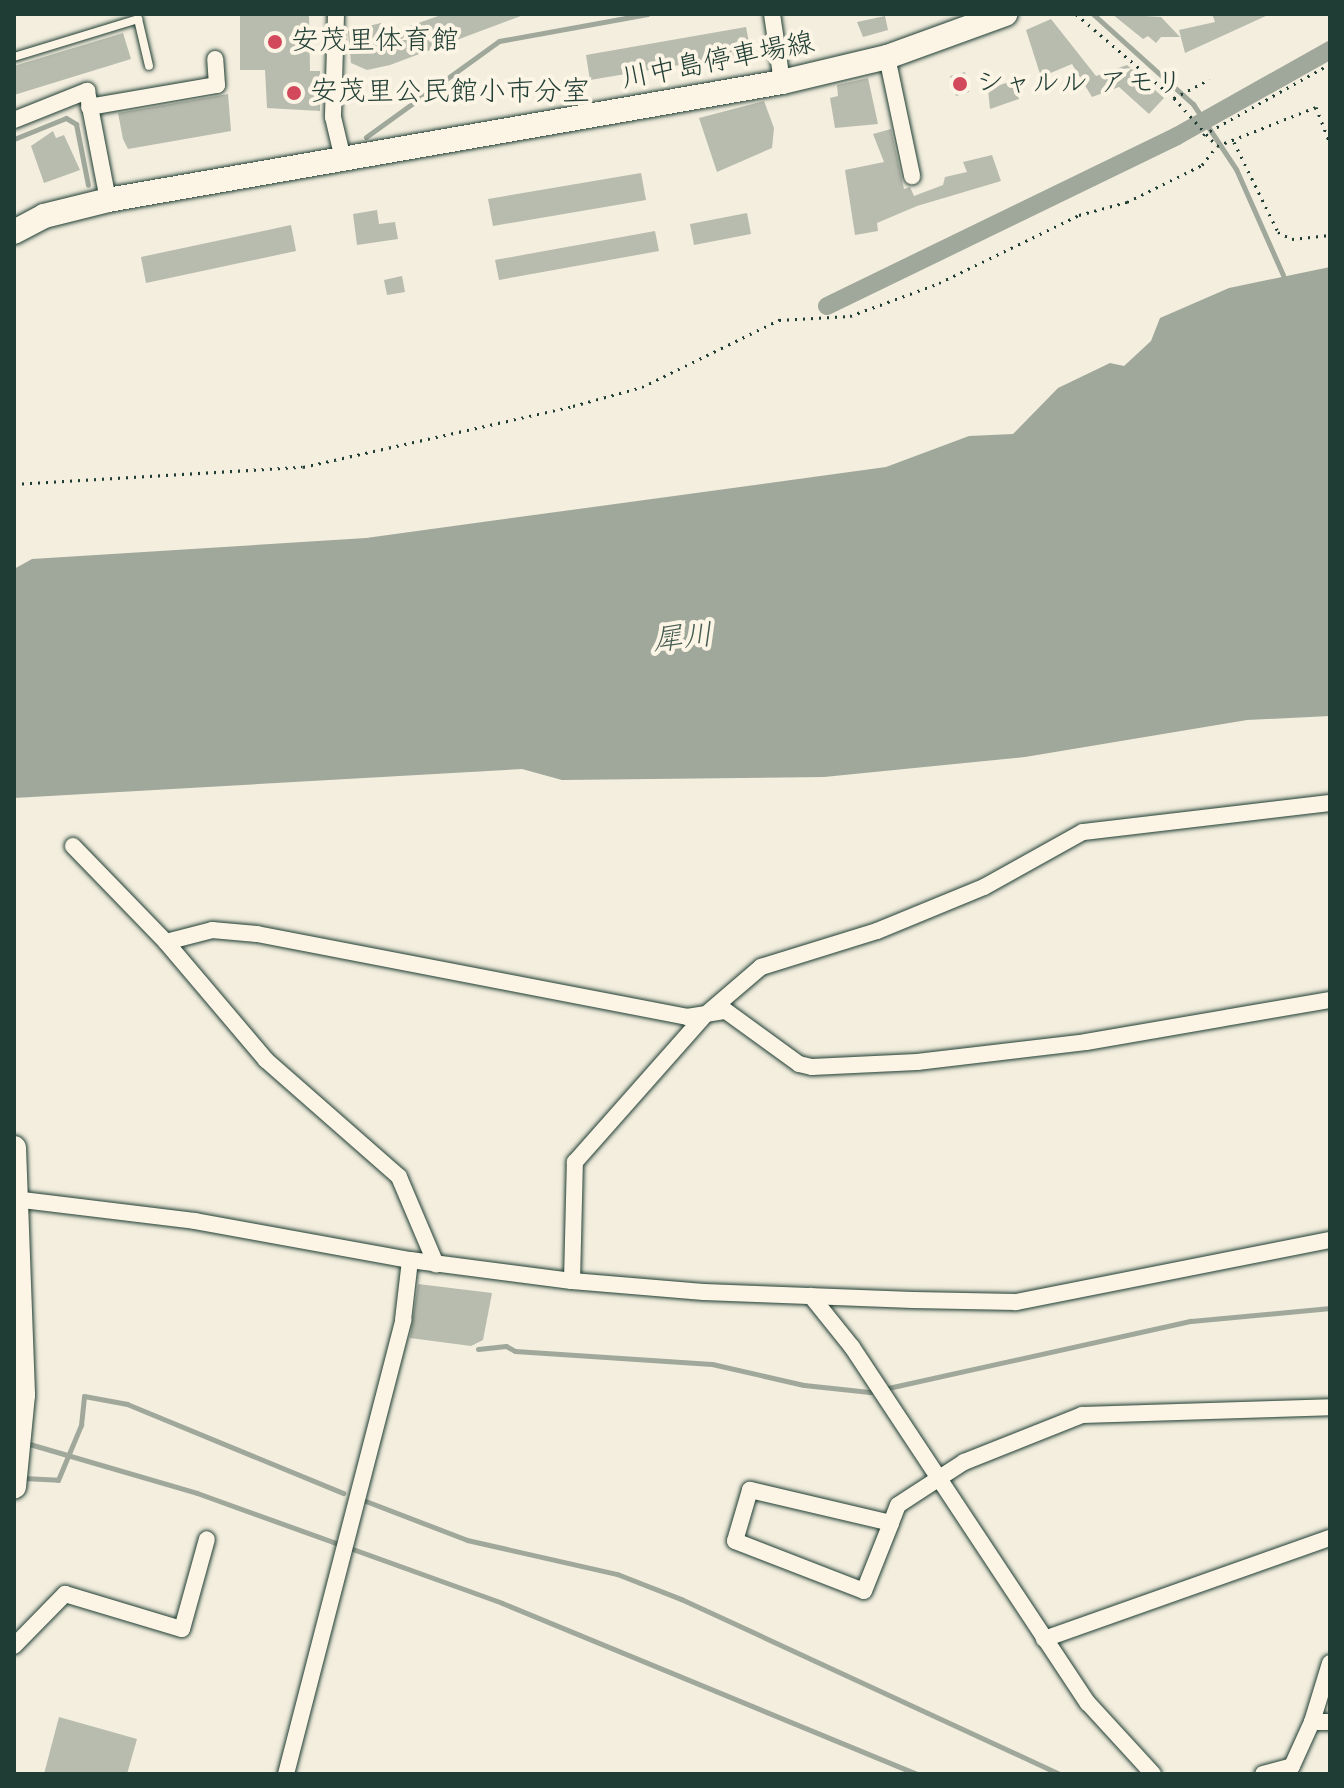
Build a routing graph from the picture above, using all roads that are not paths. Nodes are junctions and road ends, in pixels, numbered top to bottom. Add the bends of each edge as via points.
1 (336, 14) edge
2 (772, 14) edge
3 (1005, 14) edge
4 (14, 57) edge
5 (887, 57) junction
6 (215, 59) dead end
7 (149, 66) dead end
8 (782, 82) junction
9 (89, 107) junction
10 (14, 120) edge
11 (343, 159) junction
12 (912, 178) dead end
13 (108, 200) junction
14 (14, 232) edge
15 (1330, 803) edge
16 (73, 846) dead end
17 (166, 942) junction
18 (1330, 1000) edge
19 (705, 1015) junction
20 (14, 1148) edge
21 (16, 1196) edge
22 (1327, 1243) edge
23 (410, 1260) junction
24 (436, 1264) junction
25 (572, 1281) junction
26 (811, 1296) junction
27 (1330, 1407) edge
28 (937, 1479) junction
29 (14, 1487) edge
30 (891, 1523) junction
31 (1330, 1538) edge
32 (207, 1539) dead end
33 (1044, 1639) junction
34 (14, 1646) edge
35 (1330, 1663) edge
36 (1312, 1722) junction
37 (1330, 1722) edge
38 (286, 1774) edge
39 (1153, 1774) edge
40 (1263, 1774) edge

1 - 11 street via 333,117
2 - 8 street
3 - 5 main road, 川中島停車場線
4 - 7 lane via 138,19
5 - 8 main road, 川中島停車場線
5 - 12 street
6 - 9 street via 217,85
8 - 11 main road, 川中島停車場線
9 - 10 street via 87,91
9 - 13 street
11 - 13 main road, 川中島停車場線
13 - 14 main road, 川中島停車場線 via 44,216
15 - 19 street via 1083,832 984,887 877,931 761,967
16 - 17 street
17 - 19 street via 212,930 257,934 687,1017
17 - 24 street via 266,1060 399,1177
18 - 19 street via 1086,1042 917,1062 812,1067 799,1064 726,1011
19 - 25 street via 575,1162
20 - 21 main road
21 - 23 street via 195,1221
21 - 29 main road via 23,1395
22 - 26 street via 1016,1302
23 - 24 street
23 - 38 street via 403,1320
24 - 25 street
25 - 26 street
26 - 28 street
27 - 28 street via 1082,1415 964,1462
28 - 30 street via 898,1505
28 - 33 street
30 - 30 street via 864,1591 735,1541 750,1490
31 - 33 street
32 - 34 street via 182,1629 65,1594
33 - 39 street via 1088,1703
35 - 36 street
36 - 37 street
36 - 40 street via 1292,1766

